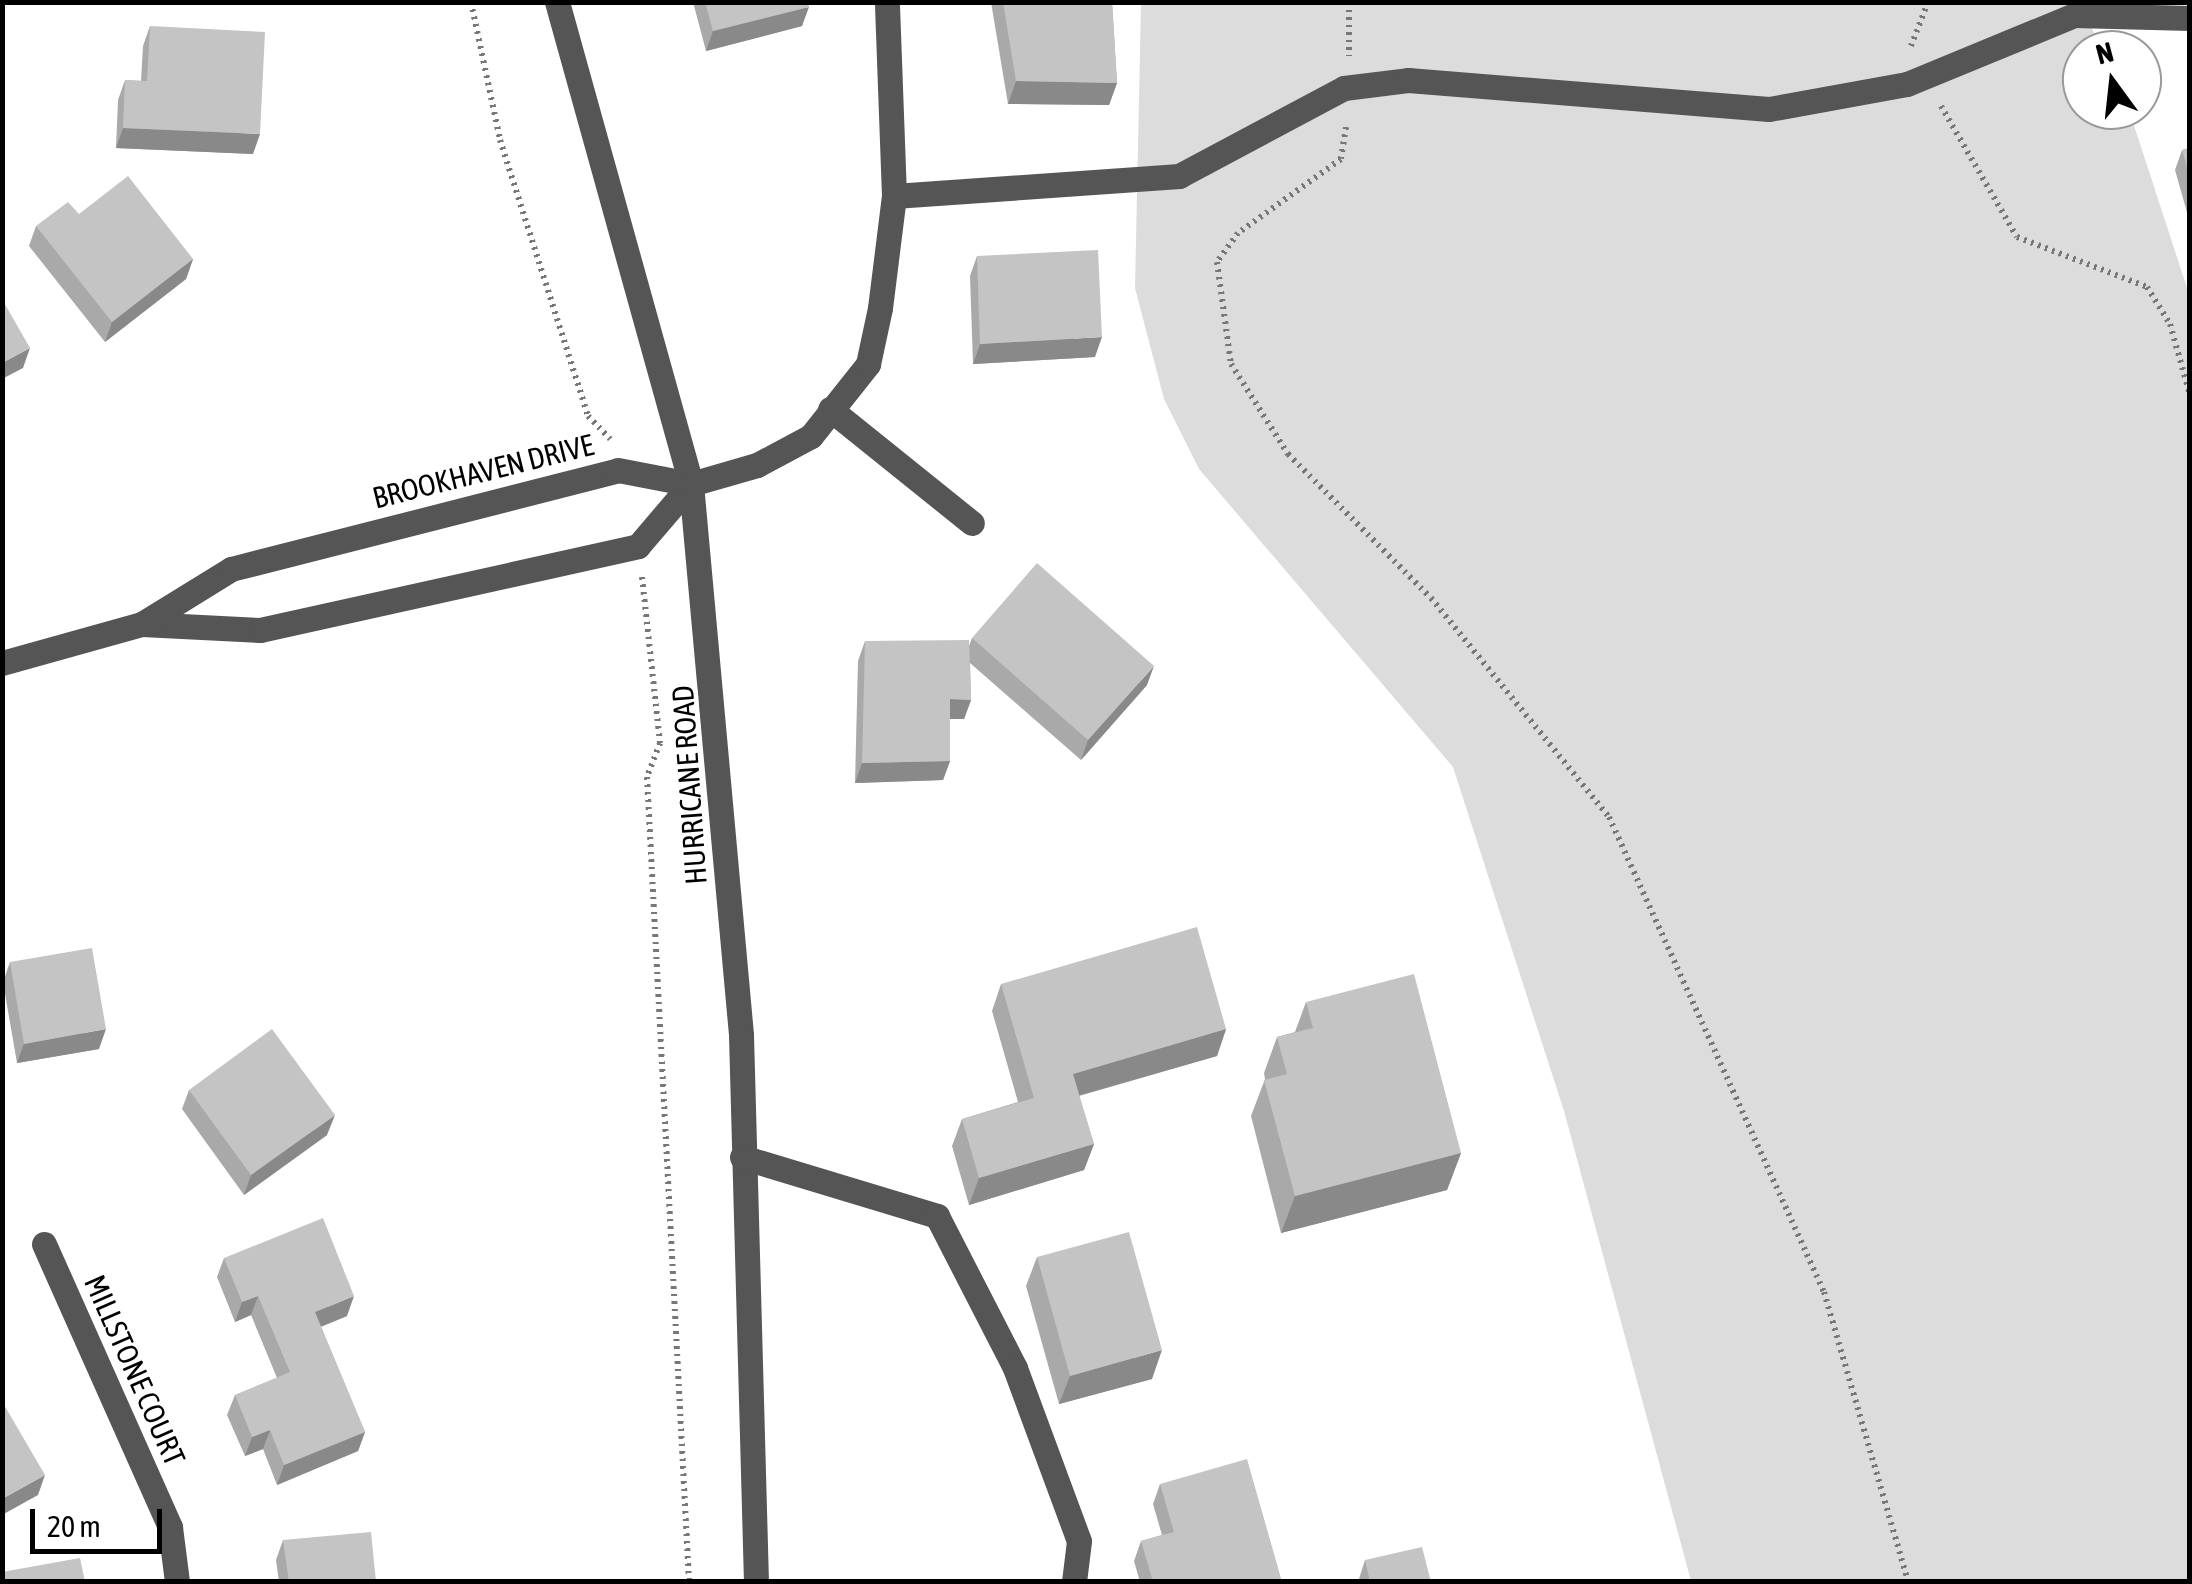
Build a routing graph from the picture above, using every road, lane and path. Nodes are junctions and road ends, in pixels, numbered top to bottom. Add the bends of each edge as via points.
1 (471, 2) edge
2 (557, 2) edge
3 (887, 2) edge
4 (1349, 2) edge
5 (2190, 18) edge
6 (1922, 79) junction
7 (1344, 88) junction
8 (894, 196) junction
9 (2190, 395) edge
10 (830, 409) junction
11 (618, 470) junction
12 (691, 484) junction
13 (972, 523) dead end
14 (638, 546) junction
15 (142, 624) junction
16 (2, 663) edge
17 (742, 1157) junction
18 (44, 1244) dead end
19 (177, 1582) edge
20 (688, 1582) edge
21 (756, 1582) edge
22 (1074, 1582) edge
23 (1908, 1582) edge

1 - 11 path via 500,140 588,416 608,430
2 - 12 street, HURRICANE ROAD
3 - 8 street
4 - 7 path
5 - 6 street via 2074,14
6 - 7 street via 1769,109 1408,80
6 - 9 path via 2017,237 2147,287 2170,324
7 - 8 street via 1179,176
7 - 23 path via 1342,159 1238,232 1217,262 1231,364 1288,454 1431,598 1609,817 1824,1292
8 - 10 street via 868,364
10 - 12 street via 811,436 771,458
10 - 13 street
11 - 12 street, BROOKHAVEN DRIVE
11 - 15 street, BROOKHAVEN DRIVE via 231,569
12 - 14 street
12 - 17 street, HURRICANE ROAD via 741,1035
14 - 15 street, BROOKHAVEN DRIVE via 260,630
14 - 20 path via 660,743 647,777
15 - 16 street, BROOKHAVEN DRIVE
17 - 21 street, HURRICANE ROAD
17 - 22 street via 937,1216 1016,1368 1079,1541
18 - 19 street, MILLSTONE COURT via 170,1527

